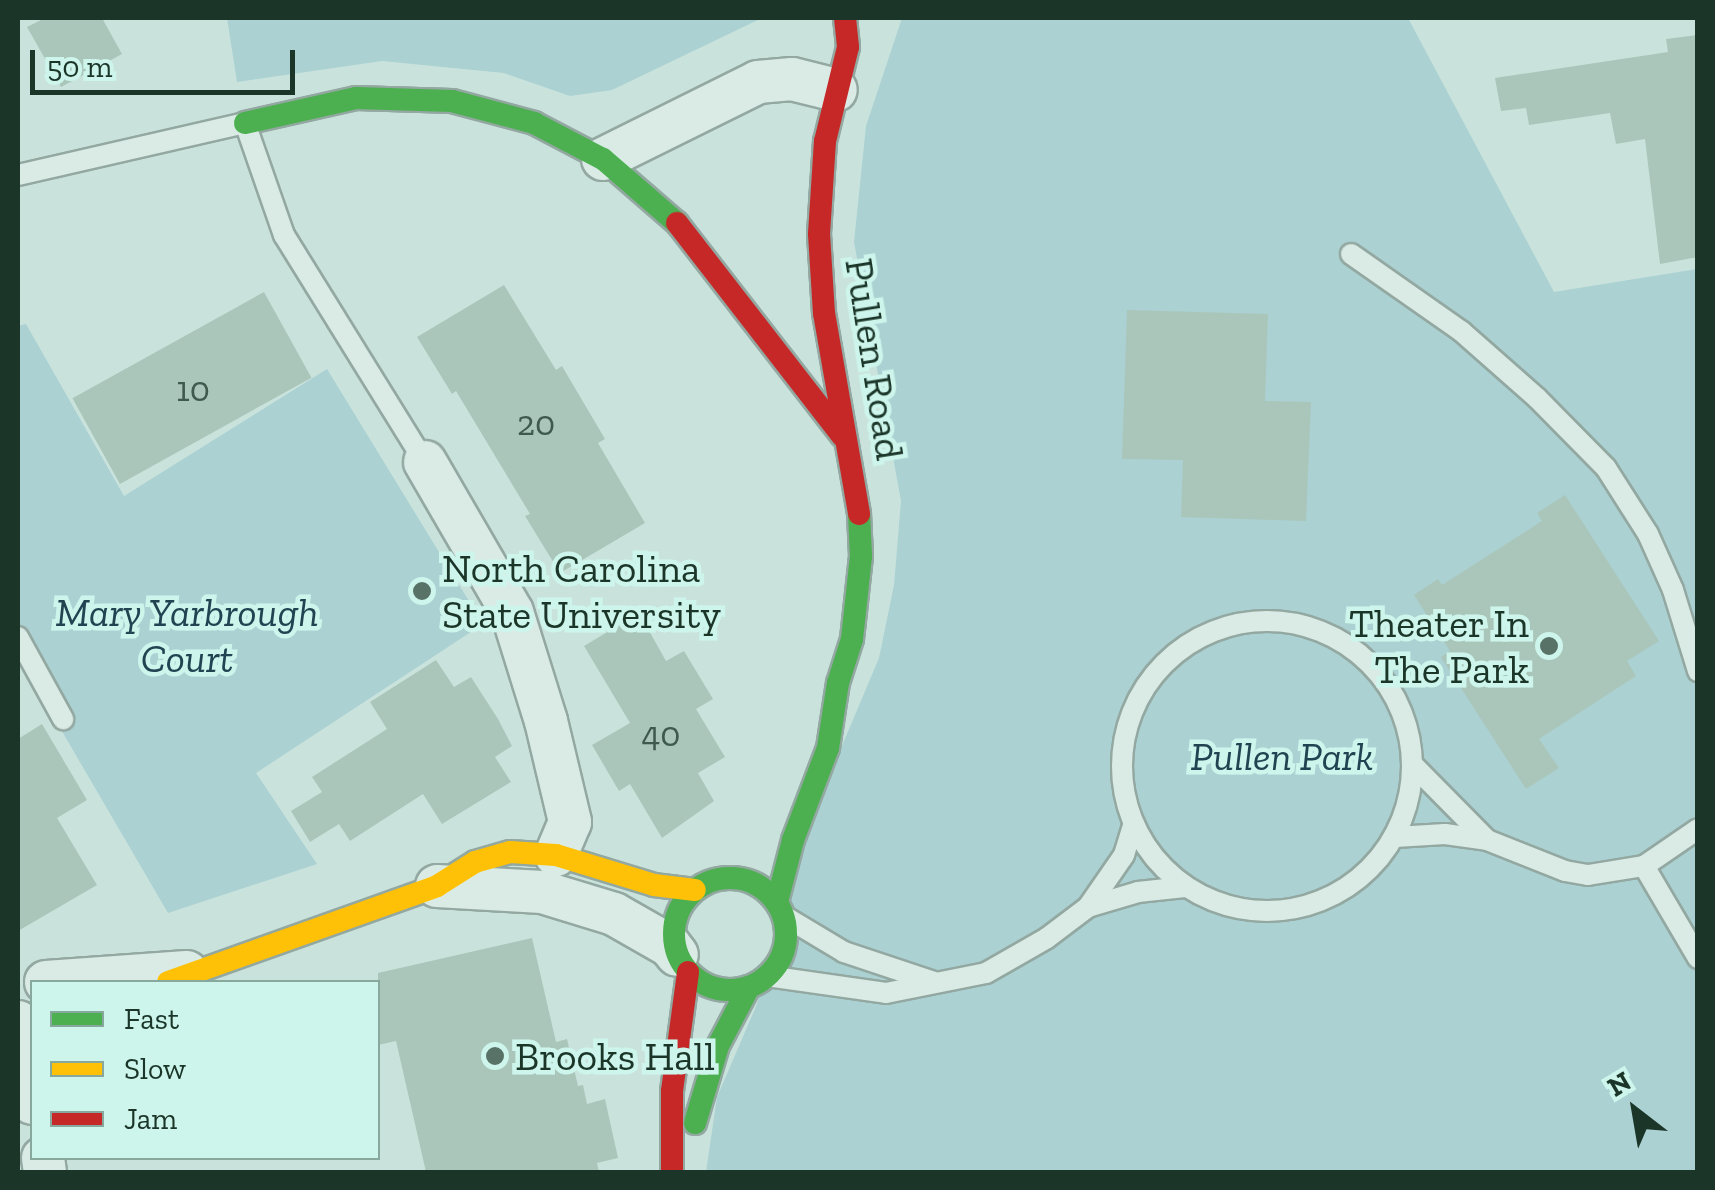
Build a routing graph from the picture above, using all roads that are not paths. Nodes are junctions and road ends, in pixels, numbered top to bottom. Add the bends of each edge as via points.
1 (845, 18) edge
2 (868, 18) edge
3 (848, 47) junction
4 (836, 90) junction
5 (245, 122) junction
6 (603, 159) junction
7 (18, 175) edge
8 (1351, 254) dead end
9 (849, 447) junction
10 (425, 462) joint
11 (18, 637) edge
12 (1698, 671) edge
13 (838, 682) junction
14 (63, 719) dead end
15 (802, 736) dead end
16 (1414, 766) junction
17 (1133, 824) junction
18 (1698, 830) edge
19 (1395, 836) junction
20 (1487, 840) junction
21 (742, 851) dead end
22 (556, 855) junction
23 (1644, 866) junction
24 (723, 878) junction
25 (437, 886) junction
26 (1185, 887) junction
27 (695, 890) junction
28 (1088, 906) junction
29 (780, 909) junction
30 (1698, 958) edge
31 (682, 963) junction
32 (177, 977) edge
33 (98, 980) edge
34 (758, 982) junction
35 (936, 983) junction
36 (18, 1026) edge
37 (30, 1092) edge
38 (675, 1172) edge

1 - 3 main road, Pullen Road
2 - 3 main road, Pullen Road
3 - 4 main road, Pullen Road
4 - 6 street via 792,79 758,82
4 - 9 main road, Pullen Road via 819,234 824,313
5 - 6 main road via 356,98 438,100 534,123
5 - 7 lane
5 - 10 lane via 284,235
6 - 9 main road via 696,242
8 - 12 lane via 1460,331 1606,468 1648,534
9 - 13 main road, Pullen Road via 862,556 852,639
10 - 22 street via 512,612 570,822
11 - 14 lane
13 - 15 main road, Pullen Road
13 - 29 main road, Pullen Road via 828,748 794,840
16 - 17 lane via 1406,718 1358,652 1323,631 1281,621 1238,624 1174,655 1138,698 1122,761
16 - 19 lane
16 - 20 lane
17 - 26 lane via 1155,860
17 - 28 lane via 1124,855
18 - 23 lane
19 - 20 lane
19 - 26 lane via 1339,893 1301,908 1261,912
20 - 23 lane via 1565,871
21 - 24 main road
22 - 25 main road via 510,852 475,862
22 - 27 main road via 654,885
23 - 30 lane
24 - 27 main road
24 - 29 main road via 754,883
25 - 31 street via 542,892 614,914
25 - 32 main road
26 - 28 lane
27 - 31 main road via 675,920
28 - 35 lane via 1008,963
29 - 34 main road via 785,949
29 - 35 lane via 844,952
31 - 34 main road via 716,989
31 - 38 main road via 672,1091
32 - 33 street
34 - 35 lane via 866,993
34 - 38 main road via 718,1046
36 - 37 street

